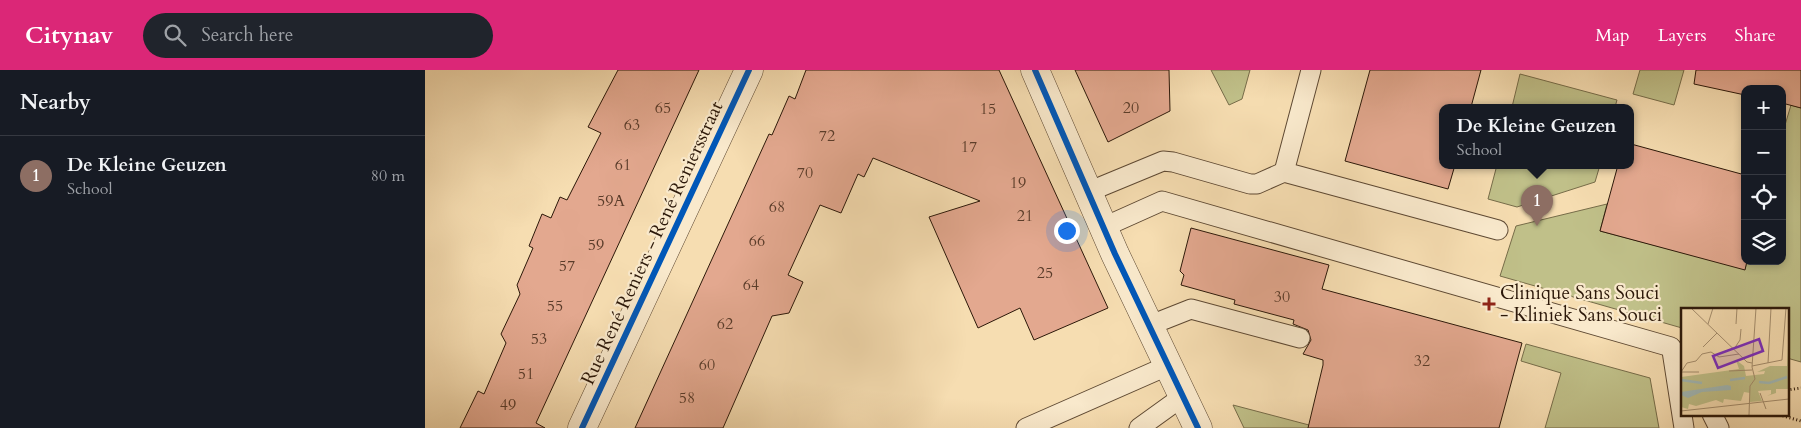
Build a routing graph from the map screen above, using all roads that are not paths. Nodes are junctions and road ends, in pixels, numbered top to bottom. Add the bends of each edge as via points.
1 (749, 70) edge
2 (1035, 70) edge
3 (1311, 70) edge
4 (1284, 172) junction
5 (1088, 192) junction
6 (1104, 228) junction
7 (1498, 230) dead end
8 (1148, 326) junction
9 (1300, 338) dead end
10 (1671, 347) junction
11 (1681, 362) edge
12 (1167, 366) junction
13 (1182, 397) junction
14 (1681, 409) edge
15 (1713, 416) edge
16 (582, 428) edge
17 (1025, 428) edge
18 (1139, 428) edge
19 (1197, 428) edge
20 (1719, 428) edge

1 - 16 street, Rue René Reniers - René Reniersstraat
2 - 5 street
3 - 4 lane
4 - 5 lane via 1250,184 1163,161
4 - 7 lane
5 - 6 street
6 - 8 street
6 - 10 lane via 1162,201
8 - 9 lane via 1191,309
8 - 12 street
10 - 11 lane
10 - 14 lane
12 - 13 street
12 - 17 lane
13 - 18 lane
13 - 19 street
15 - 20 lane

